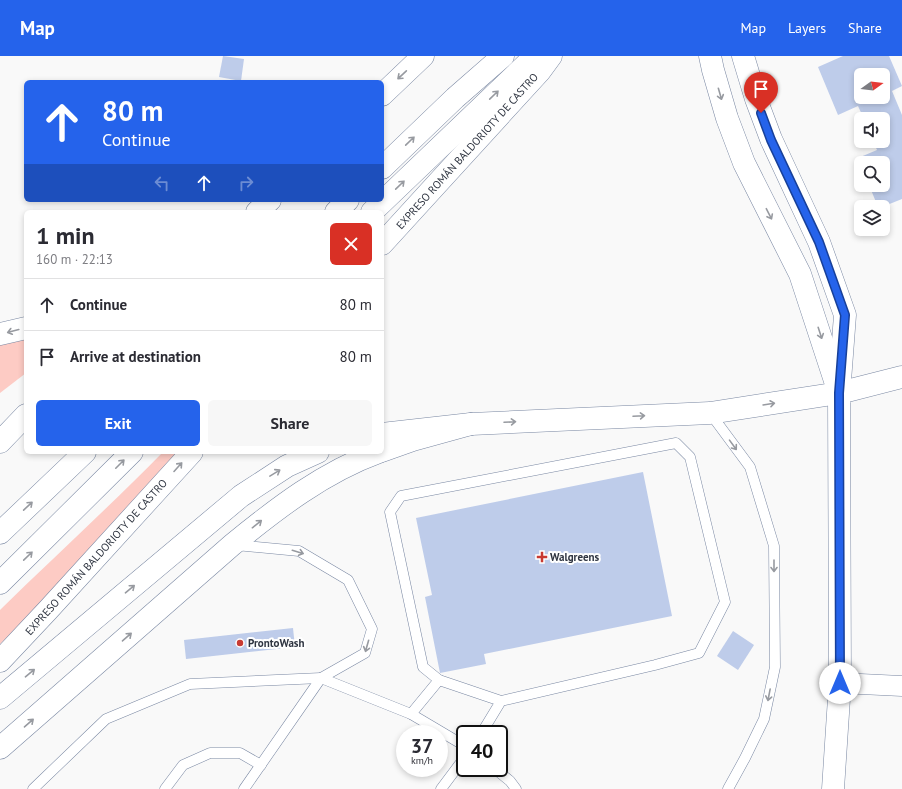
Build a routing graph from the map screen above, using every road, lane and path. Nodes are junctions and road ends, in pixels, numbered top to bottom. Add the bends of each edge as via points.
1 (423, 56) edge
2 (503, 56) edge
3 (535, 56) edge
4 (551, 56) edge
5 (710, 56) edge
6 (743, 56) edge
7 (384, 92) edge
8 (384, 166) edge
9 (384, 201) edge
10 (268, 202) edge
11 (346, 202) edge
12 (382, 202) edge
13 (259, 210) edge
14 (338, 210) edge
15 (374, 210) edge
16 (384, 242) edge
17 (24, 328) edge
18 (0, 334) edge
19 (902, 376) edge
20 (839, 393) junction
21 (24, 408) edge
22 (710, 413) junction
23 (24, 417) edge
24 (0, 421) edge
25 (471, 424) junction
26 (384, 434) edge
27 (0, 442) edge
28 (384, 450) edge
29 (83, 454) edge
30 (130, 454) edge
31 (190, 454) edge
32 (314, 454) edge
33 (373, 454) edge
34 (0, 532) edge
35 (232, 545) junction
36 (0, 583) edge
37 (0, 661) edge
38 (321, 678) junction
39 (439, 680) junction
40 (840, 683) junction
41 (902, 686) edge
42 (0, 698) edge
43 (501, 701) junction
44 (411, 714) junction
45 (486, 725) edge
46 (456, 741) edge
47 (0, 748) edge
48 (261, 765) junction
49 (456, 769) edge
50 (505, 777) edge
51 (33, 789) edge
52 (165, 789) edge
53 (244, 789) edge
54 (440, 789) edge
55 (516, 789) edge
56 (728, 789) edge
57 (833, 789) edge

1 -> 7 main road
8 -> 2 main road
9 -> 3 main road
4 - 16 main road, EXPRESO ROMÁN BALDORIOTY DE CASTRO
5 -> 20 main road via 727,118 744,163 800,274
6 - 20 main road via 771,140 819,242 845,315
10 - 13 main road
11 - 14 main road
15 -> 12 main road
17 -> 18 main road
19 - 20 main road
22 -> 20 main road
20 - 40 main road
21 - 24 main road
25 -> 22 main road
22 -> 56 lane via 750,468 774,546 775,667 764,719
23 - 27 main road
25 - 26 main road
25 - 28 main road
34 -> 29 main road
36 -> 30 main road
37 -> 31 main road, EXPRESO ROMÁN BALDORIOTY DE CASTRO
42 -> 32 main road via 241,496 287,466
35 -> 33 main road via 309,486
35 -> 38 lane via 299,551 348,580 372,629 365,653
47 -> 35 main road
38 - 44 lane
38 - 48 lane
38 - 51 lane via 190,684 106,719
39 - 43 lane
39 - 43 lane via 423,667 390,512 401,496 676,443 690,457 725,602 699,653
39 - 44 lane
40 - 41 street
40 - 57 main road
43 - 45 lane
44 - 46 lane
48 - 52 lane via 240,753 210,753 184,765
48 - 53 lane
49 - 54 lane
50 - 55 lane

